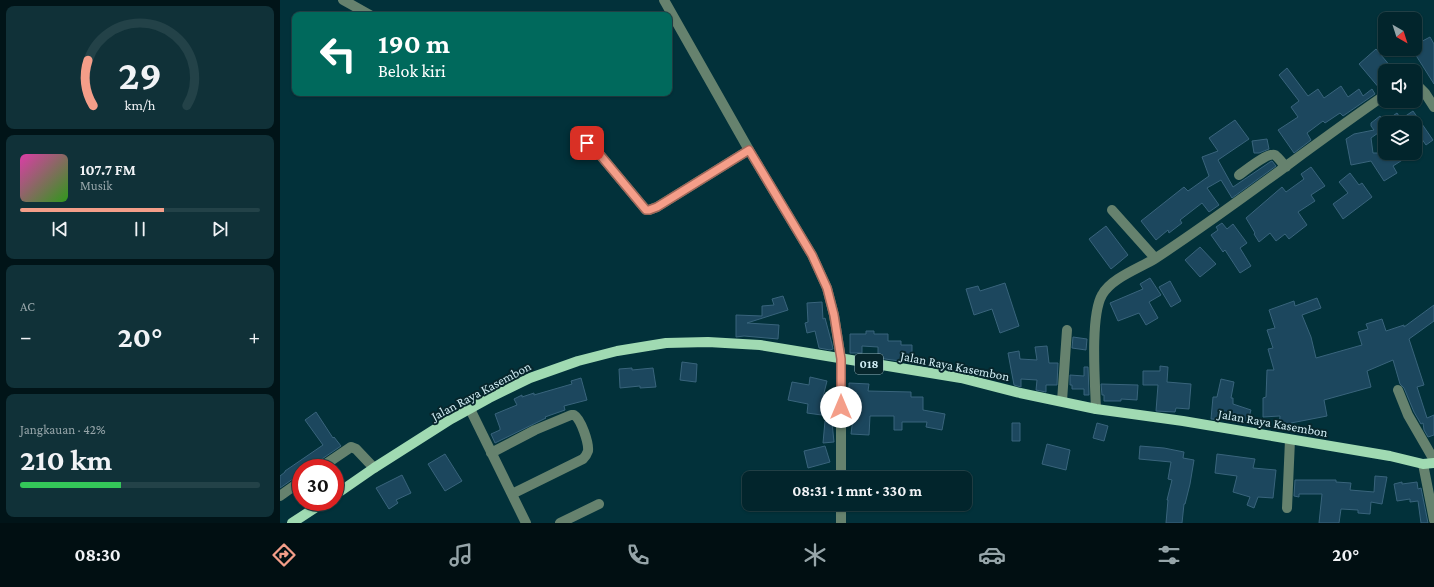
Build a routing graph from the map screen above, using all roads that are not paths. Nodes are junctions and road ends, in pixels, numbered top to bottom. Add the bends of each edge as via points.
1 (343, 0) edge
2 (664, 0) edge
3 (365, 12) edge
4 (671, 12) edge
5 (672, 14) edge
6 (1422, 89) edge
7 (1378, 101) edge
8 (1434, 107) edge
9 (578, 138) dead end
10 (749, 150) junction
11 (1286, 168) junction
12 (1239, 175) dead end
13 (1112, 210) dead end
14 (1156, 258) junction
15 (1067, 330) dead end
16 (841, 359) junction
17 (1398, 390) dead end
18 (1062, 401) junction
19 (470, 409) junction
20 (1096, 409) junction
21 (1290, 440) junction
22 (491, 453) junction
23 (333, 459) edge
24 (1434, 460) edge
25 (1434, 463) edge
26 (1423, 464) junction
27 (374, 468) junction
28 (841, 471) edge
29 (292, 488) edge
30 (344, 489) edge
31 (512, 494) junction
32 (280, 496) edge
33 (599, 504) dead end
34 (1287, 508) dead end
35 (310, 511) edge
36 (841, 511) edge
37 (1434, 520) edge
38 (292, 523) edge
39 (526, 523) edge
40 (560, 523) edge
41 (840, 523) edge

1 - 3 street
2 - 4 street
5 - 10 street
6 - 8 street
7 - 11 street via 1331,132
9 - 10 street via 596,150 646,210 657,207
10 - 16 street via 820,272 832,302
11 - 12 street via 1271,154
11 - 14 street
13 - 14 street
14 - 20 street via 1113,283 1105,290 1098,303 1095,354
15 - 18 street
16 - 18 main road, Jalan Raya Kasembon / 018 via 961,378
16 - 19 main road, Jalan Raya Kasembon / 018 via 732,342 666,343 578,360 524,381
16 - 28 street
17 - 24 street via 1408,414
18 - 20 main road, Jalan Raya Kasembon / 018
19 - 22 street
19 - 27 main road, Jalan Raya Kasembon / 018
20 - 21 main road, Jalan Raya Kasembon / 018
21 - 26 main road, Jalan Raya Kasembon / 018 via 1390,456
21 - 34 street
22 - 31 street
22 - 31 street via 571,415 580,420 588,449 586,456
23 - 27 street via 351,447
25 - 26 main road, Jalan Raya Kasembon / 018
26 - 37 street
27 - 30 main road, Jalan Raya Kasembon / 018
29 - 32 street
31 - 39 street
33 - 40 street
35 - 38 main road
36 - 41 street

